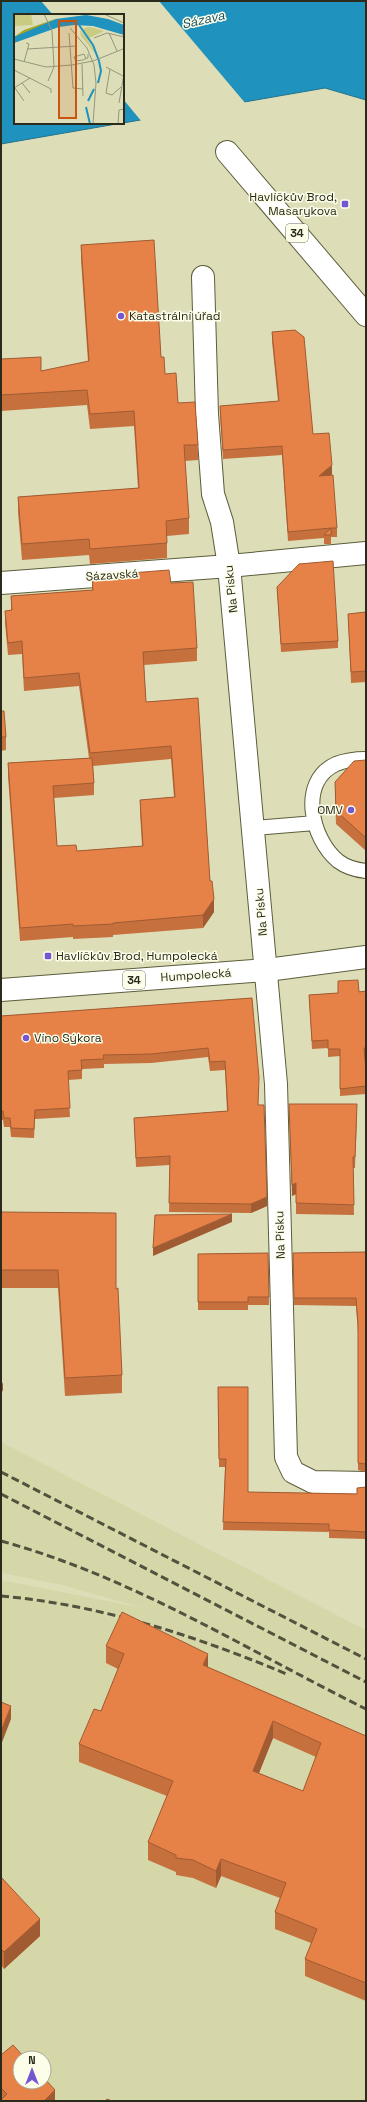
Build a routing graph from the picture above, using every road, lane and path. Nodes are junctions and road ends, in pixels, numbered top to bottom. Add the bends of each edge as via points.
1 (227, 152) dead end
2 (202, 277) dead end
3 (366, 315) edge
4 (366, 553) edge
5 (229, 566) junction
6 (1, 583) edge
7 (366, 758) edge
8 (315, 823) junction
9 (254, 828) junction
10 (366, 871) edge
11 (366, 957) edge
12 (267, 970) junction
13 (1, 990) edge
14 (366, 1483) edge

1 - 3 street, 34
2 - 5 street, Na Písku via 212,494 222,522
4 - 5 street, Sázavská
5 - 6 street, Sázavská
5 - 9 street, Na Písku
7 - 8 lane via 335,764 324,774 315,786 313,795
8 - 9 lane
8 - 10 lane via 320,839 338,860 355,870
9 - 12 street, Na Písku
11 - 12 street, Humpolecká / 34
12 - 13 street, Humpolecká / 34
12 - 14 street, Na Písku via 276,1084 286,1457 292,1472 312,1482

